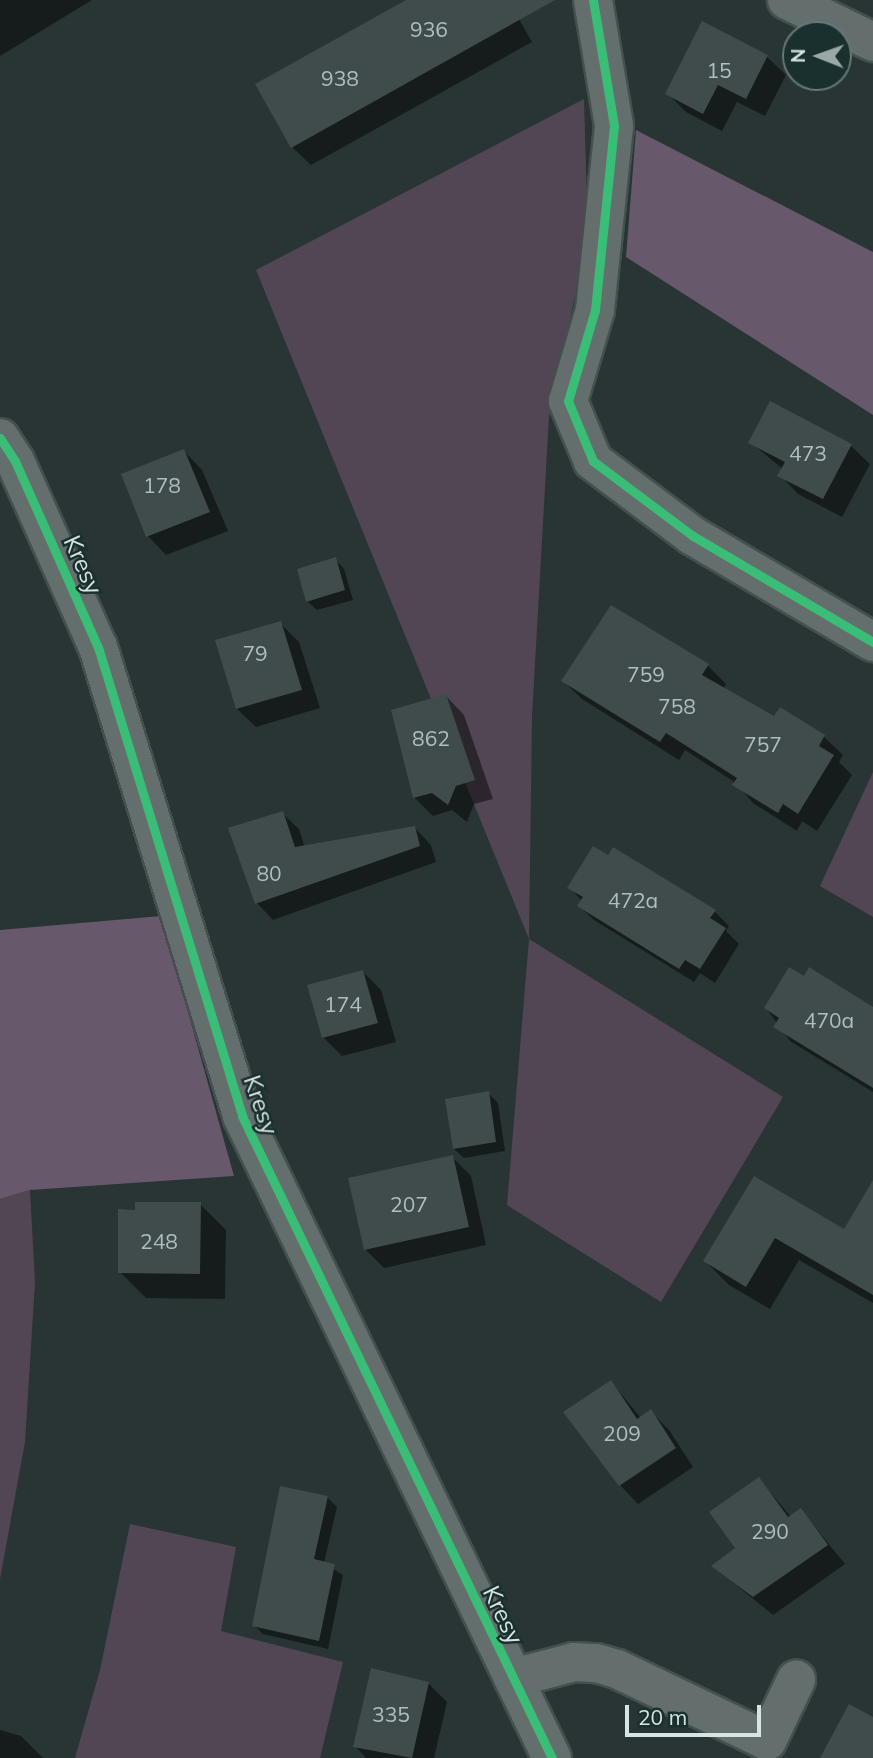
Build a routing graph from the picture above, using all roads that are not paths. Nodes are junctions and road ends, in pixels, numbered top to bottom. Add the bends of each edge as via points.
1 (593, 0) edge
2 (787, 0) edge
3 (873, 43) edge
4 (0, 438) edge
5 (873, 642) edge
6 (513, 1678) junction
7 (796, 1680) dead end
8 (552, 1758) edge

1 - 5 street via 614,126 595,310 568,401 593,461 693,536
2 - 3 street
4 - 6 street, Kresy via 15,461 98,647 242,1116
6 - 7 street via 574,1662 597,1664 617,1669 767,1741
6 - 8 street, Kresy

